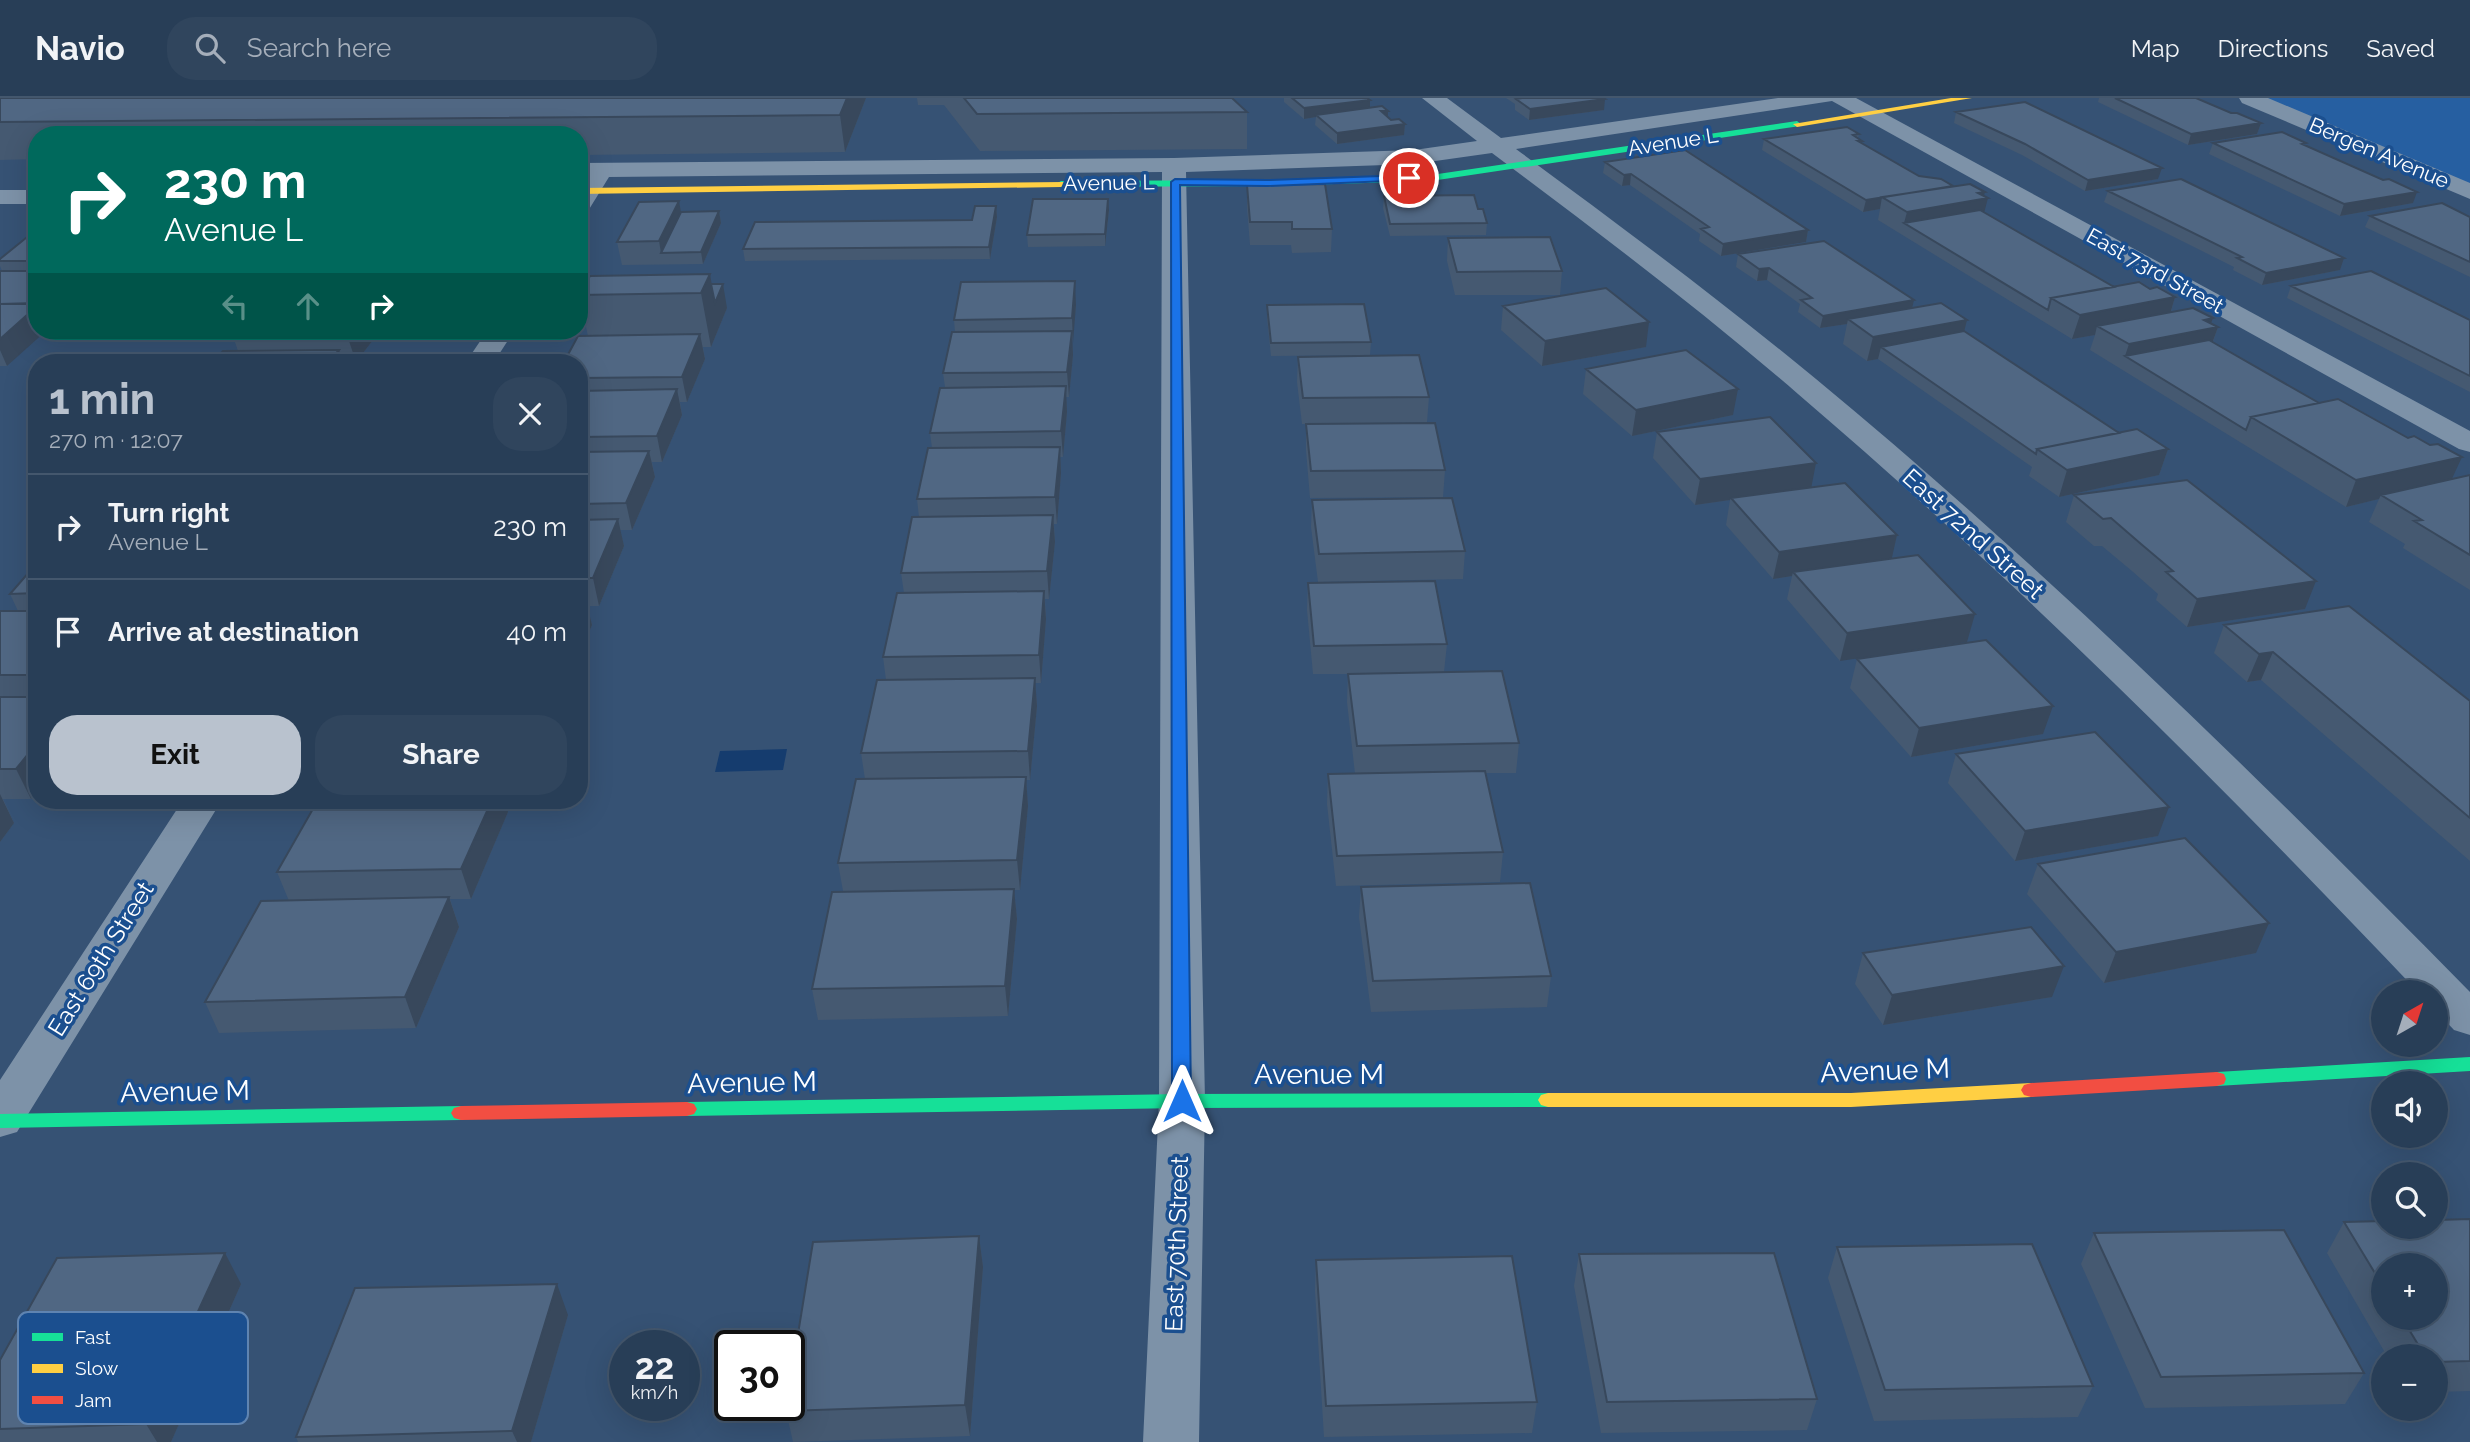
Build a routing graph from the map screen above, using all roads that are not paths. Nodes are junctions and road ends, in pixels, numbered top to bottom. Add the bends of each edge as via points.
1 (1433, 98) edge
2 (1823, 98) edge
3 (1840, 98) edge
4 (1968, 98) edge
5 (2250, 98) edge
6 (2297, 98) edge
7 (1866, 113) junction
8 (1510, 155) junction
9 (2470, 171) edge
10 (1175, 173) junction
11 (19, 175) edge
12 (588, 185) edge
13 (0, 190) edge
14 (2470, 192) edge
15 (0, 197) edge
16 (28, 197) edge
17 (2470, 443) edge
18 (196, 809) edge
19 (2470, 1019) edge
20 (2470, 1064) edge
21 (1182, 1101) junction
22 (0, 1120) edge
23 (1171, 1442) edge

1 - 8 street, East 72nd Street
2 - 8 street, Avenue L
3 - 7 street, East 73rd Street
4 - 7 street, Avenue L
5 - 14 street, Bergen Avenue
6 - 9 street, Bergen Avenue
7 - 8 street, Avenue L
7 - 17 street, East 73rd Street
8 - 10 street, Avenue L
8 - 19 street, East 72nd Street via 1738,329 1986,544 2211,757
10 - 12 street, Avenue L
10 - 21 street, East 70th Street
11 - 13 street
15 - 16 street
18 - 22 street, East 69th Street
20 - 21 street, Avenue M via 1851,1100
21 - 22 street, Avenue M
21 - 23 street, East 70th Street

